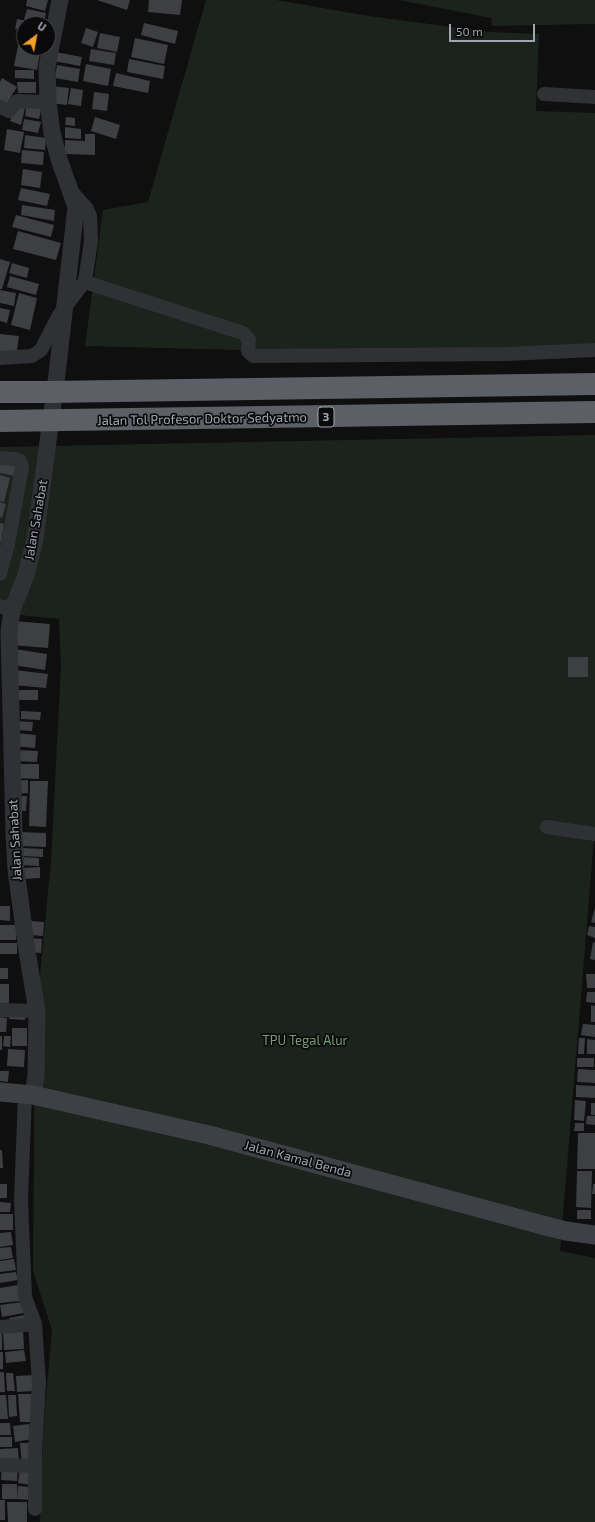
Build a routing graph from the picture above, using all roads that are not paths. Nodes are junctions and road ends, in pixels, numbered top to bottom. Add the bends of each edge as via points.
1 (60, 0) edge
2 (544, 94) dead end
3 (595, 97) edge
4 (48, 102) junction
5 (0, 107) edge
6 (74, 199) junction
7 (85, 281) junction
8 (595, 350) edge
9 (0, 358) edge
10 (595, 384) edge
11 (0, 392) edge
12 (595, 412) edge
13 (0, 421) edge
14 (0, 458) edge
15 (0, 574) edge
16 (10, 604) edge
17 (547, 827) dead end
18 (595, 834) edge
19 (0, 1010) edge
20 (37, 1011) junction
21 (0, 1092) edge
22 (27, 1100) junction
23 (595, 1235) edge
24 (36, 1324) junction
25 (0, 1327) edge
26 (0, 1465) edge
27 (35, 1466) junction
28 (35, 1509) dead end

1 - 4 street via 47,67
2 - 3 street
4 - 5 street via 17,102 9,111
4 - 6 street via 52,133
6 - 7 street via 87,209 90,216 91,241
6 - 16 street, Jalan Sahabat via 58,366 35,539 26,575
7 - 8 street via 243,333 249,340 248,351 253,356 506,354
7 - 9 street via 59,315 41,350 32,356
10 - 11 highway, 3
12 - 13 highway, Jalan Tol Profesor Doktor Sedyatmo / 3
14 - 15 street via 20,461 22,467
16 - 20 street, Jalan Sahabat via 16,870
17 - 18 street
19 - 20 street
20 - 22 street, Jalan Sahabat via 36,1074
21 - 22 main road, Jalan Kamal Benda
22 - 23 main road, Jalan Kamal Benda via 209,1135 546,1226
22 - 24 street via 21,1200 25,1297
24 - 25 street
24 - 27 street via 39,1382
26 - 27 street
27 - 28 street

